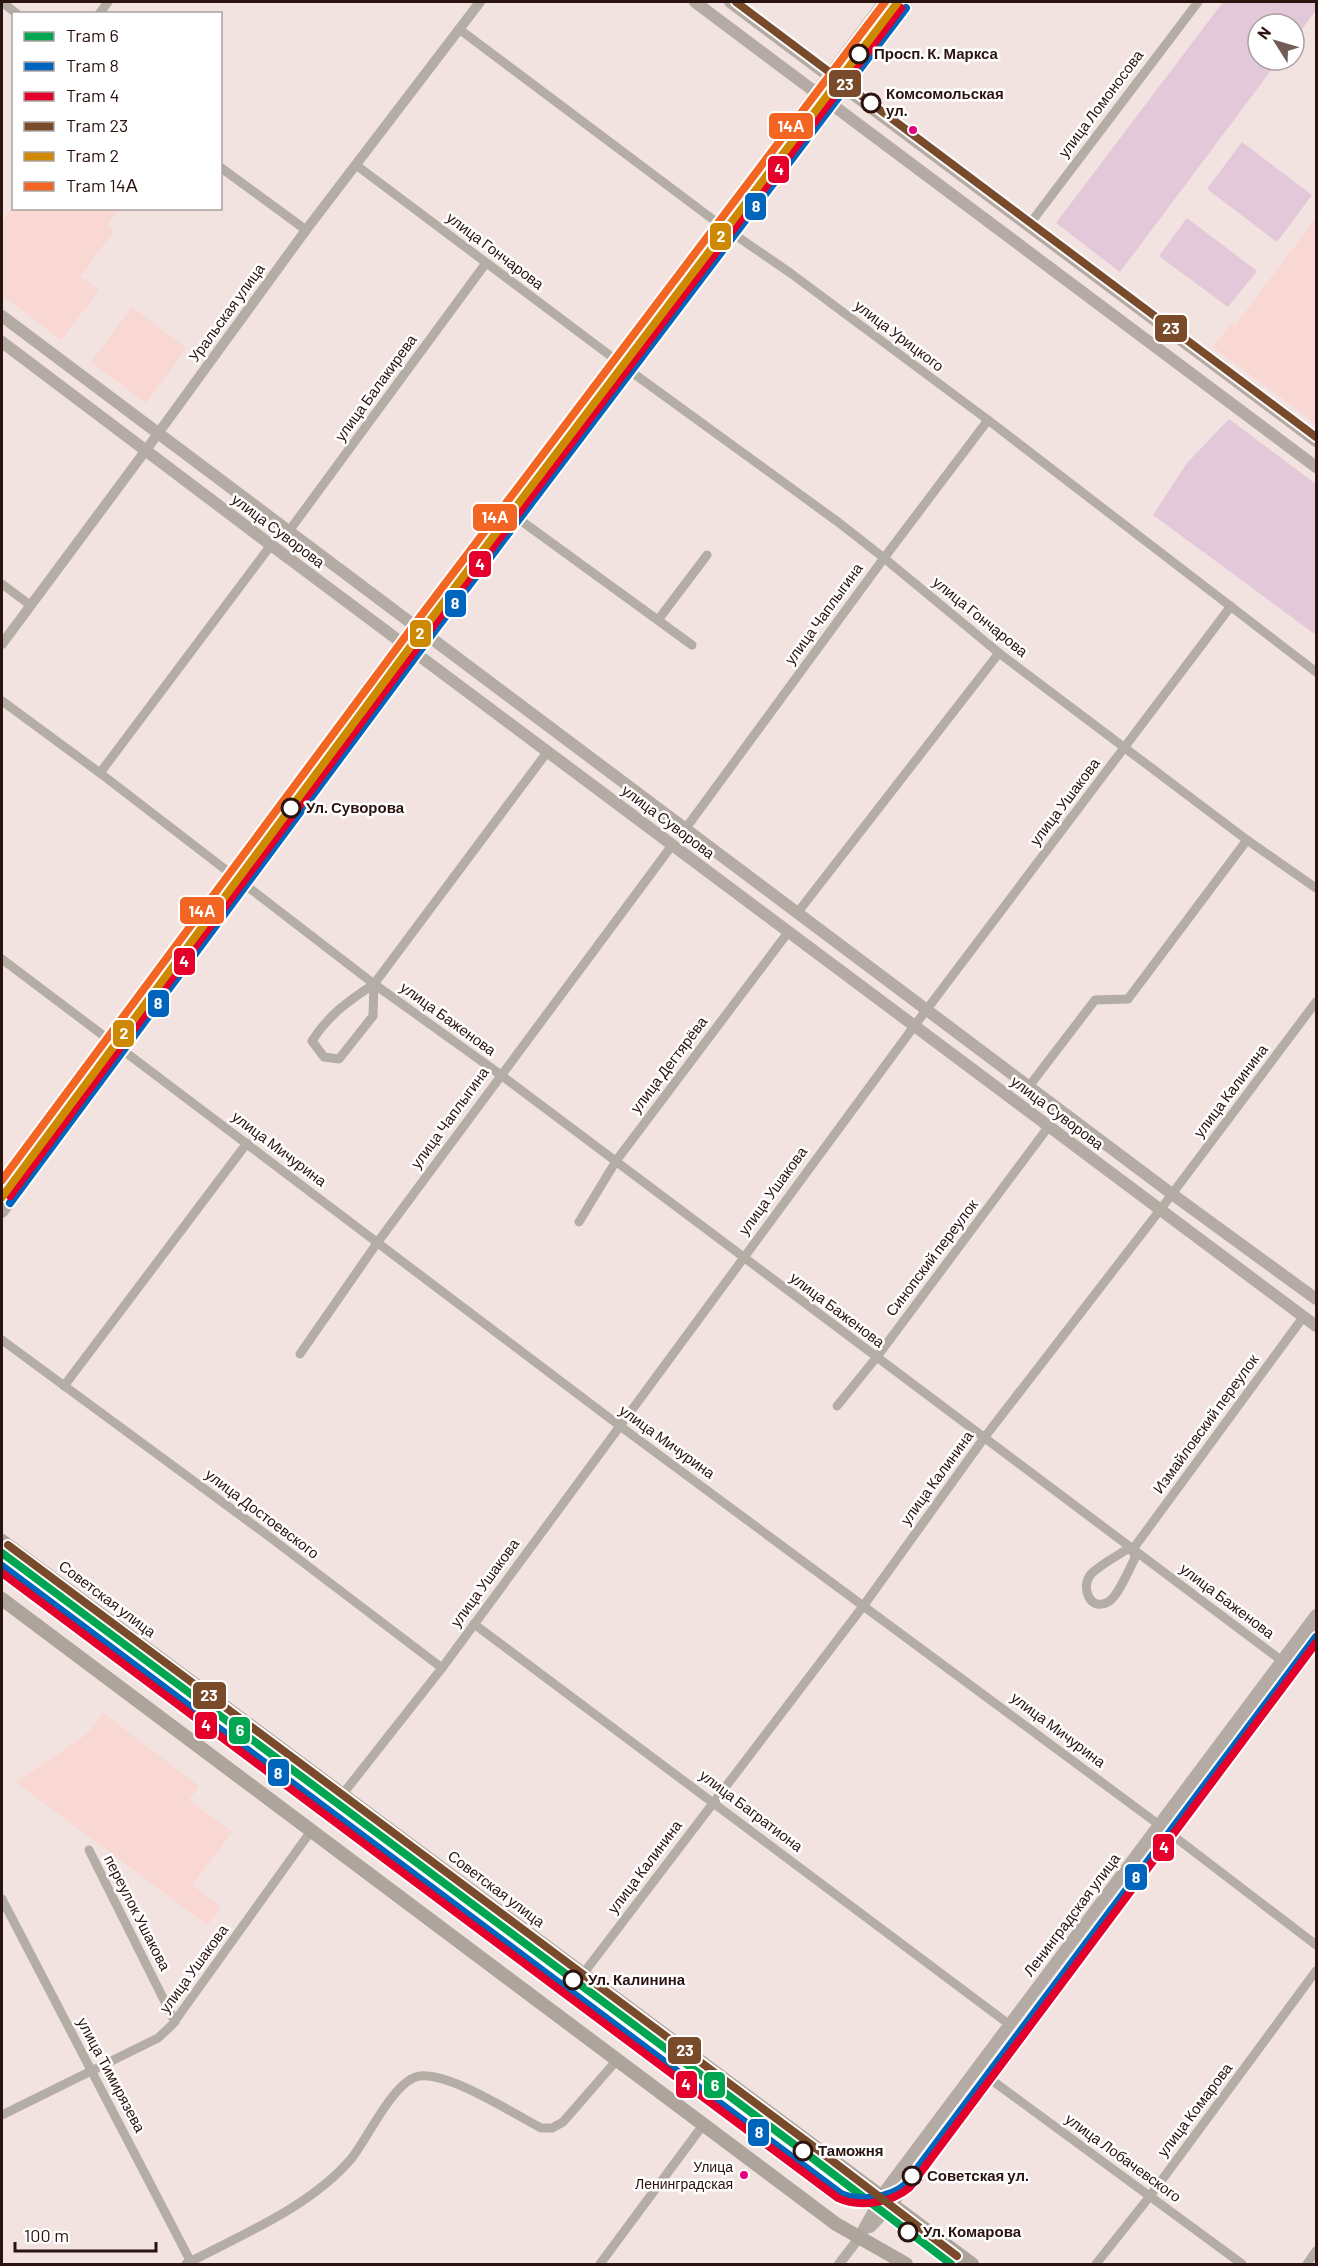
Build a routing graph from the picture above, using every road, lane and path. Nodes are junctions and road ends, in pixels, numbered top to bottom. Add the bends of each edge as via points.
1 (2, 2) edge
2 (480, 2) edge
3 (695, 2) edge
4 (730, 2) edge
5 (884, 2) edge
6 (901, 2) edge
7 (1198, 2) edge
8 (14, 12) edge
9 (459, 29) junction
10 (835, 80) junction
11 (817, 93) junction
12 (827, 101) junction
13 (356, 165) junction
14 (222, 167) edge
15 (1029, 225) junction
16 (724, 227) junction
17 (306, 230) junction
18 (486, 263) junction
19 (2, 316) edge
20 (2, 342) edge
21 (621, 364) junction
22 (988, 420) junction
23 (158, 433) junction
24 (1317, 441) edge
25 (146, 450) junction
26 (1317, 467) edge
27 (516, 516) junction
28 (290, 531) junction
29 (271, 545) junction
30 (707, 555) dead end
31 (884, 558) junction
32 (2, 584) edge
33 (30, 605) junction
34 (1231, 606) junction
35 (658, 620) junction
36 (416, 626) junction
37 (427, 635) junction
38 (404, 643) junction
39 (2, 644) edge
40 (692, 645) dead end
41 (415, 652) junction
42 (999, 653) junction
43 (1317, 672) edge
44 (2, 701) edge
45 (1125, 747) junction
46 (548, 751) junction
47 (100, 773) junction
48 (686, 828) junction
49 (1247, 840) junction
50 (673, 844) junction
51 (232, 875) junction
52 (244, 885) junction
53 (1317, 888) edge
54 (798, 912) junction
55 (789, 931) junction
56 (2, 959) edge
57 (374, 984) junction
58 (1317, 1002) edge
59 (927, 1009) junction
60 (915, 1025) junction
61 (108, 1041) junction
62 (121, 1050) junction
63 (501, 1075) junction
64 (1030, 1085) junction
65 (1049, 1126) junction
66 (247, 1143) junction
67 (616, 1161) junction
68 (2, 1184) edge
69 (1172, 1194) junction
70 (1160, 1210) junction
71 (2, 1212) edge
72 (579, 1222) dead end
73 (376, 1243) junction
74 (743, 1258) junction
75 (1317, 1299) edge
76 (1304, 1316) junction
77 (1317, 1326) edge
78 (2, 1340) edge
79 (300, 1354) dead end
80 (876, 1358) junction
81 (64, 1386) junction
82 (837, 1406) dead end
83 (620, 1426) junction
84 (984, 1438) junction
85 (2, 1540) edge
86 (1133, 1549) junction
87 (2, 1599) edge
88 (864, 1605) junction
89 (1317, 1615) edge
90 (474, 1624) junction
91 (1317, 1634) edge
92 (1282, 1661) junction
93 (442, 1668) junction
94 (342, 1796) junction
95 (713, 1802) junction
96 (1164, 1828) junction
97 (311, 1831) junction
98 (89, 1850) dead end
99 (2, 1899) edge
100 (1317, 1945) edge
101 (1317, 1971) edge
102 (583, 1974) junction
103 (175, 2022) junction
104 (1010, 2025) junction
105 (617, 2060) junction
106 (92, 2070) junction
107 (986, 2076) junction
108 (2, 2115) edge
109 (703, 2125) junction
110 (1150, 2196) junction
111 (886, 2200) junction
112 (859, 2238) junction
113 (1317, 2252) edge
114 (190, 2264) edge
115 (600, 2265) edge
116 (839, 2265) edge
117 (906, 2265) edge
118 (972, 2265) edge
119 (1096, 2265) edge
120 (1242, 2265) edge
121 (1307, 2265) edge

1 - 8 street
2 - 9 street, Уральская улица
3 - 11 main road
4 - 10 main road
5 - 10 main road
6 - 10 main road
7 - 15 street, улица Ломоносова
9 - 13 street, Уральская улица
9 - 16 street, улица Урицкого
10 - 11 main road
10 - 12 main road
10 - 15 main road
11 - 12 main road
11 - 16 main road
12 - 16 main road
12 - 26 main road
13 - 17 street, Уральская улица
13 - 18 street, улица Гончарова
14 - 17 street
15 - 24 main road
16 - 21 main road
16 - 22 street, улица Урицкого
17 - 23 street, Уральская улица
18 - 21 street, улица Гончарова
18 - 28 street, улица Балакирева
19 - 23 main road, улица Суворова
20 - 25 main road, улица Суворова
21 - 27 main road
21 - 31 street, улица Гончарова
21 - 36 main road
22 - 31 street, улица Чаплыгина
22 - 34 street, улица Урицкого
23 - 25 street, Уральская улица
23 - 28 main road, улица Суворова
25 - 29 main road, улица Суворова
25 - 33 street, Уральская улица
27 - 35 street
27 - 37 main road
28 - 36 main road, улица Суворова
29 - 38 main road, улица Суворова
29 - 47 street
30 - 35 street
31 - 42 street, улица Гончарова
31 - 48 street, улица Чаплыгина
32 - 33 street
33 - 39 street, Уральская улица
34 - 43 street, улица Урицкого
34 - 45 street, улица Ушакова
35 - 40 street
36 - 37 main road, улица Суворова
36 - 38 main road
37 - 41 main road
37 - 48 main road, улица Суворова
38 - 41 main road, улица Суворова
38 - 51 main road
41 - 46 main road, улица Суворова
41 - 52 main road
42 - 45 street, улица Гончарова
42 - 54 street
44 - 47 street, улица Баженова
45 - 49 street, улица Гончарова
45 - 59 street, улица Ушакова
46 - 50 main road, улица Суворова
46 - 57 street
47 - 51 street, улица Баженова
48 - 54 main road, улица Суворова
49 - 53 street, улица Гончарова
49 - 64 street via 1128,999 1095,1000
50 - 55 main road, улица Суворова
50 - 63 street, улица Чаплыгина
51 - 52 street, улица Баженова
51 - 61 main road
52 - 57 street, улица Баженова
52 - 62 main road
54 - 59 main road, улица Суворова
55 - 60 main road, улица Суворова
55 - 67 street, улица Дегтярёва
56 - 61 street, улица Мичурина
57 - 57 street via 324,1022 312,1041 324,1057 339,1059 373,1016
57 - 63 street, улица Баженова
58 - 69 street, улица Калинина
59 - 60 street, улица Ушакова
59 - 64 main road, улица Суворова
60 - 65 main road, улица Суворова
60 - 74 street, улица Ушакова
61 - 62 street, улица Мичурина
61 - 68 main road
62 - 66 street, улица Мичурина
62 - 71 main road
63 - 67 street, улица Баженова
63 - 73 street, улица Чаплыгина
64 - 69 main road, улица Суворова
65 - 70 main road, улица Суворова
65 - 80 street, Синопский переулок
66 - 73 street, улица Мичурина
66 - 81 street
67 - 72 street, улица Дегтярёва
67 - 74 street, улица Баженова
69 - 70 street, улица Калинина
69 - 75 main road, улица Суворова
70 - 76 main road, улица Суворова
70 - 84 street, улица Калинина
73 - 79 street, улица Чаплыгина
73 - 83 street, улица Мичурина
74 - 80 street, улица Баженова
74 - 83 street, улица Ушакова
76 - 77 main road, улица Суворова
76 - 86 street, Измайловский переулок
78 - 81 street, улица Достоевского
80 - 82 street, Синопский переулок
80 - 84 street, улица Баженова
81 - 93 street, улица Достоевского
83 - 88 street, улица Мичурина
83 - 90 street, улица Ушакова
84 - 86 street, улица Баженова
84 - 88 street, улица Калинина
85 - 94 main road, Советская улица
86 - 86 street, Измайловский переулок via 1135,1558 1115,1596 1107,1603 1090,1601 1086,1584 1091,1575
86 - 92 street, улица Баженова
87 - 97 main road
88 - 95 street, улица Калинина
88 - 96 street, улица Мичурина
89 - 92 main road, Ленинградская улица
90 - 93 street, улица Ушакова
90 - 95 street, улица Багратиона
91 - 96 main road, Ленинградская улица
92 - 96 main road, Ленинградская улица
93 - 94 street, улица Ушакова
94 - 102 main road, Советская улица
95 - 102 street, улица Калинина
95 - 104 street, улица Багратиона
96 - 100 street, улица Мичурина
96 - 104 main road, Ленинградская улица
96 - 107 main road, Ленинградская улица
97 - 103 street, улица Ушакова
97 - 105 main road
98 - 103 street, переулок Ушакова
99 - 106 street, улица Тимирязева
101 - 110 street, улица Комарова
102 - 111 main road, Советская улица
103 - 106 street, улица Ушакова via 158,2038
104 - 111 main road, Ленинградская улица
105 - 109 main road
105 - 114 street via 562,2122 552,2128 541,2128 464,2088 435,2077 418,2076 393,2095 352,2158 321,2189
106 - 108 street, улица Ушакова
106 - 114 street, улица Тимирязева
107 - 110 street, улица Лобачевского
107 - 111 main road, Ленинградская улица
109 - 112 main road
109 - 115 street
110 - 119 street, улица Комарова
110 - 120 street, улица Лобачевского
111 - 112 main road, Ленинградская улица
111 - 118 main road, Советская улица
112 - 116 street, Ленинградская улица
112 - 117 main road
113 - 121 street

